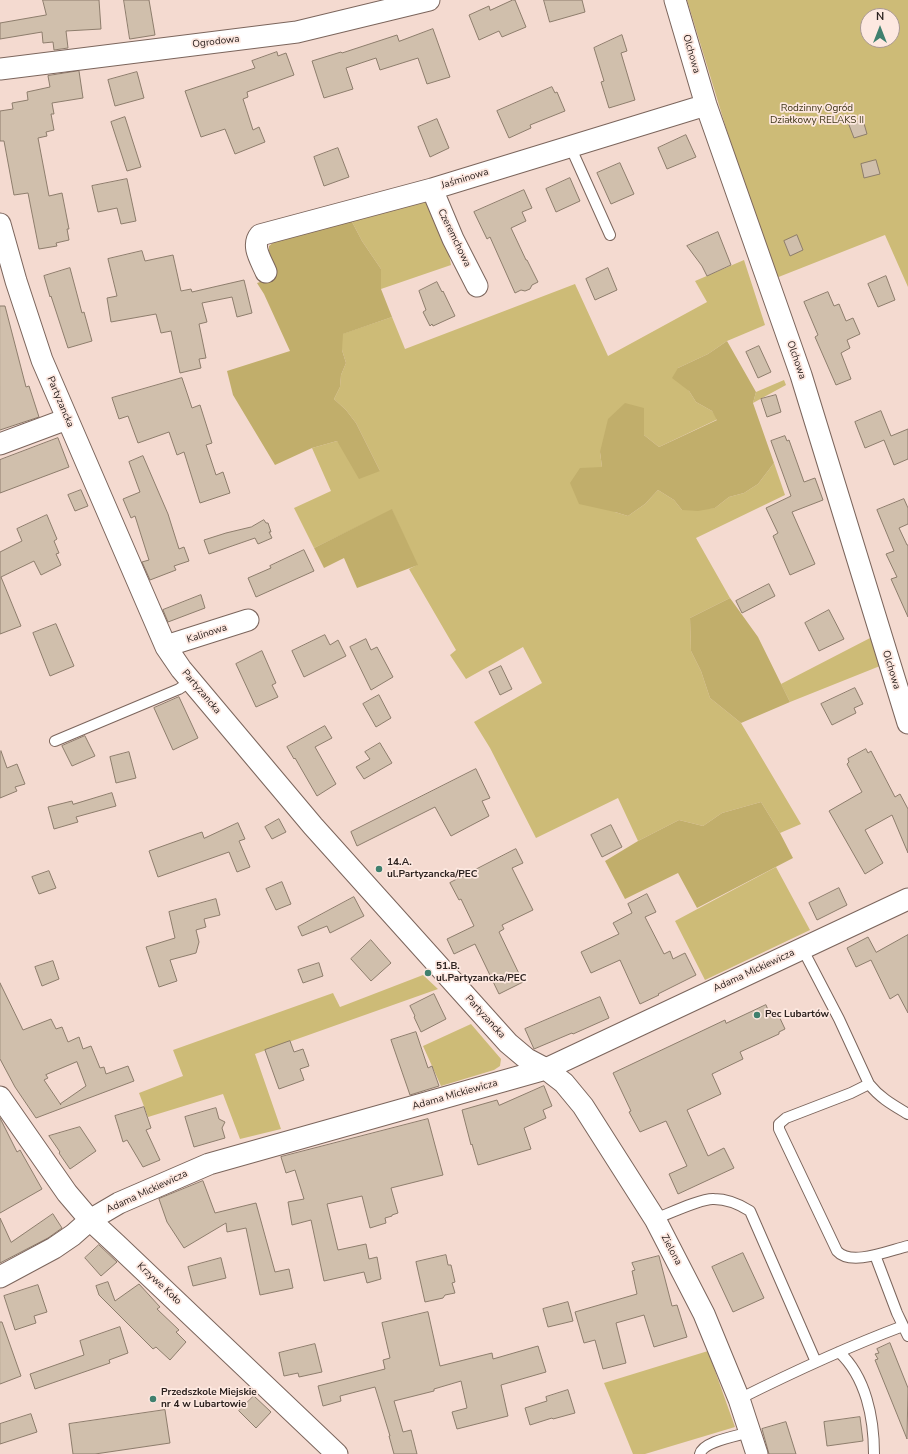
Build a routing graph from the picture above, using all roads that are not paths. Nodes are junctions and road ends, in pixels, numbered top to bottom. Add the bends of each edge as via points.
1 (429, 0) edge
2 (675, 0) edge
3 (0, 68) edge
4 (706, 104) junction
5 (570, 146) junction
6 (432, 189) junction
7 (1, 234) edge
8 (610, 235) dead end
9 (266, 272) dead end
10 (477, 286) dead end
11 (67, 419) junction
12 (0, 444) edge
13 (248, 620) dead end
14 (166, 646) junction
15 (191, 681) junction
16 (908, 723) edge
17 (55, 741) dead end
18 (908, 899) edge
19 (802, 948) junction
20 (546, 1069) junction
21 (870, 1084) junction
22 (0, 1097) edge
23 (908, 1114) edge
24 (655, 1219) junction
25 (90, 1220) junction
26 (908, 1246) edge
27 (875, 1255) junction
28 (0, 1277) edge
29 (903, 1326) junction
30 (908, 1336) edge
31 (839, 1352) junction
32 (816, 1362) junction
33 (739, 1399) junction
34 (750, 1432) junction
35 (337, 1454) edge
36 (700, 1454) edge
37 (757, 1454) edge
38 (874, 1454) edge

1 - 3 street, Ogrodowa via 297,32
2 - 4 street, Olchowa
4 - 5 street, Jaśminowa
4 - 16 street, Olchowa via 801,375
5 - 6 street, Jaśminowa
5 - 8 lane
6 - 9 street, Jaśminowa via 260,234 256,239 256,246
6 - 10 street, Czeremchowa
7 - 11 street, Partyzancka via 42,360
11 - 12 street
11 - 14 street, Partyzancka
13 - 14 street, Kalinowa
14 - 15 street, Partyzancka
15 - 17 lane via 179,689
15 - 20 street, Partyzancka via 313,826 508,1043 527,1059
18 - 19 street, Adama Mickiewicza
19 - 20 street, Adama Mickiewicza
19 - 21 lane
20 - 24 street, Zielona via 564,1083 584,1106
20 - 25 street, Adama Mickiewicza via 209,1164 119,1203
21 - 23 lane via 887,1102
21 - 27 lane via 786,1118 780,1124 780,1129 837,1251 841,1256 852,1258
22 - 25 street, Krzywe Koło via 67,1193
24 - 32 lane via 713,1198 737,1203 750,1210
24 - 33 street, Zielona via 704,1314
25 - 28 street, Adama Mickiewicza via 54,1248
25 - 35 street, Krzywe Koło
26 - 27 lane
27 - 29 lane
29 - 30 lane
29 - 31 lane
31 - 32 lane
31 - 38 lane via 848,1360 858,1376 869,1408
32 - 33 lane
33 - 34 street, Zielona
34 - 36 lane via 708,1444 701,1449
34 - 37 street, Zielona

